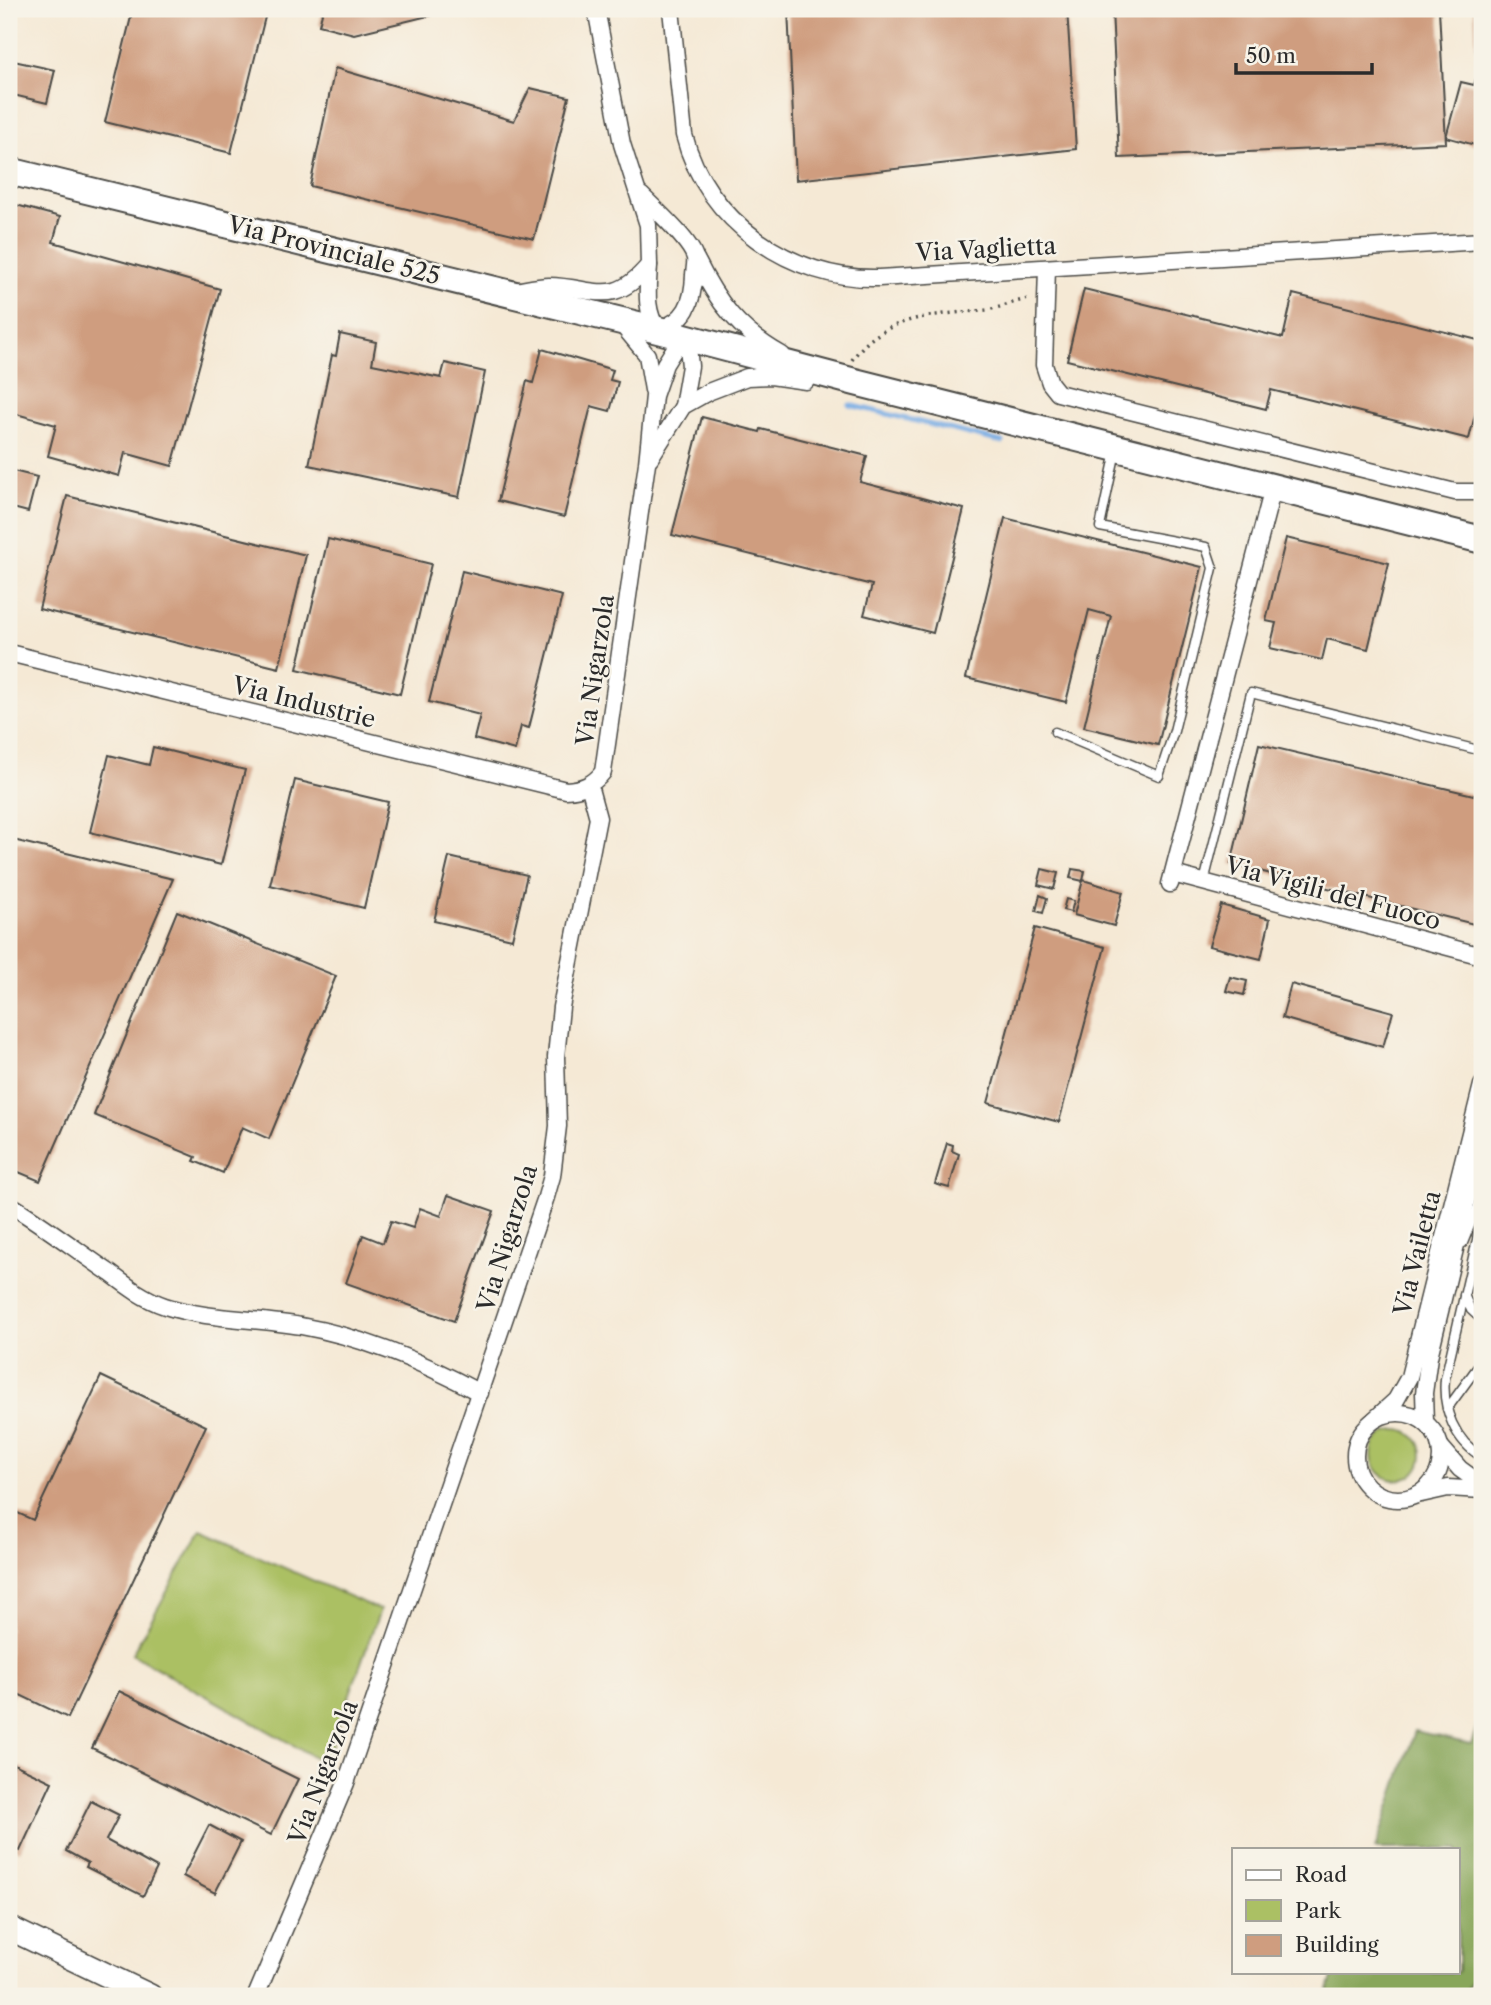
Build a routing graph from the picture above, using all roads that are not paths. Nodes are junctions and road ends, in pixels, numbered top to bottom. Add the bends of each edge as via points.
1 (596, 9) edge
2 (671, 9) edge
3 (9, 171) edge
4 (637, 191) junction
5 (1482, 241) edge
6 (695, 258) junction
7 (649, 265) junction
8 (1047, 268) junction
9 (508, 293) junction
10 (618, 320) junction
11 (658, 330) junction
12 (687, 337) junction
13 (809, 370) junction
14 (854, 371) junction
15 (654, 396) junction
16 (683, 406) junction
17 (1116, 448) junction
18 (647, 463) junction
19 (1273, 488) junction
20 (1482, 492) edge
21 (1482, 540) edge
22 (9, 653) edge
23 (1055, 732) dead end
24 (1482, 751) edge
25 (589, 785) junction
26 (1205, 882) junction
27 (1482, 956) edge
28 (1482, 1085) edge
29 (1482, 1137) edge
30 (1482, 1196) edge
31 (9, 1204) edge
32 (1482, 1218) edge
33 (1445, 1288) junction
34 (1464, 1295) junction
35 (1482, 1320) edge
36 (1482, 1361) edge
37 (480, 1393) junction
38 (1447, 1409) junction
39 (1374, 1420) junction
40 (1424, 1422) junction
41 (1440, 1446) junction
42 (1482, 1457) edge
43 (1482, 1488) edge
44 (1408, 1498) junction
45 (9, 1928) edge
46 (150, 1996) edge
47 (256, 1996) edge

1 - 4 street via 622,144
2 - 8 street, Via Vaglietta via 688,150 712,194 752,237 816,270 851,277
3 - 9 main road, Via Provinciale 525
4 - 6 street
4 - 7 street via 648,225
5 - 8 street, Via Vaglietta
6 - 11 street via 688,311 676,323
6 - 13 street via 718,300 740,325
7 - 9 street via 631,284 612,292 544,286
7 - 11 street via 647,304
8 - 20 street via 1044,365 1058,393 1455,492
9 - 10 main road, Via Provinciale 525
10 - 11 main road, Via Provinciale 525
10 - 15 street, Via Nigarzola via 647,355
11 - 12 main road, Via Provinciale 525
12 - 13 main road, Via Provinciale 525
12 - 15 street, Via Nigarzola via 668,358
12 - 16 street, Via Nigarzola via 690,366
13 - 14 main road, Via Provinciale 525
14 - 16 street via 821,383 747,377
14 - 17 main road, Via Provinciale 525
15 - 18 street, Via Nigarzola
16 - 18 street, Via Nigarzola
17 - 19 main road, Via Provinciale 525
17 - 23 lane via 1100,527 1206,547 1213,568 1174,732 1158,776
18 - 25 street, Via Nigarzola via 603,772
19 - 21 main road, Via Provinciale 525
19 - 26 street, Via Vigili del Fuoco via 1171,879
22 - 25 street, Via Industrie via 566,790
24 - 26 lane via 1251,693
25 - 37 street, Via Nigarzola via 597,818 561,1007 552,1175
26 - 27 street, Via Vigili del Fuoco
28 - 39 street, Via Vailetta via 1409,1377 1400,1394
29 - 33 street, Via Vailetta
30 - 33 lane
31 - 37 street via 153,1301 350,1337
32 - 34 lane
33 - 40 street, Via Vailetta via 1427,1365
34 - 35 lane
34 - 38 lane via 1445,1379
36 - 38 lane
37 - 47 street, Via Nigarzola via 346,1783
38 - 42 lane via 1463,1441
39 - 40 street via 1400,1412
39 - 44 street via 1356,1444 1359,1473 1379,1494
40 - 41 street
41 - 43 street
41 - 44 street via 1438,1473 1431,1484
43 - 44 street via 1448,1488
45 - 46 street

